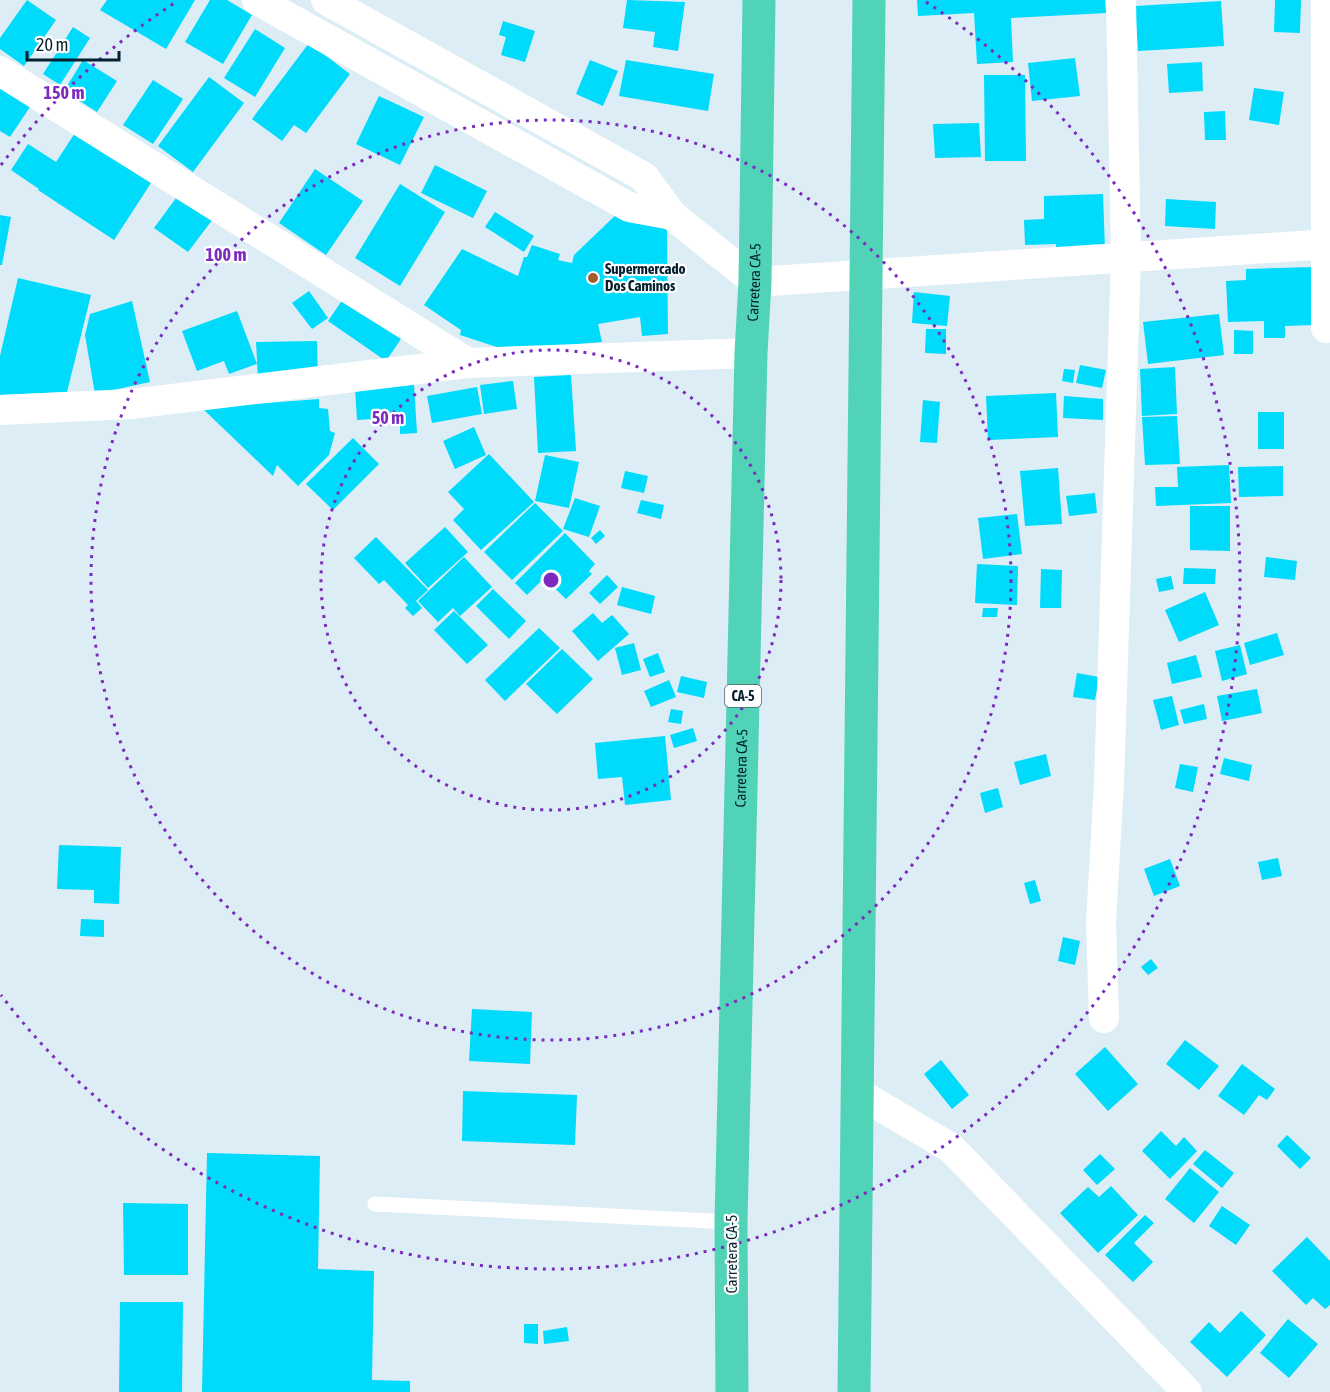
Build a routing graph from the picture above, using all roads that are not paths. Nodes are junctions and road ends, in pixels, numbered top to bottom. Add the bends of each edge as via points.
1 (257, 0) edge
2 (326, 0) edge
3 (759, 0) edge
4 (869, 0) edge
5 (1121, 0) edge
6 (1326, 0) edge
7 (0, 71) edge
8 (672, 215) junction
9 (1328, 244) edge
10 (1126, 257) junction
11 (867, 274) junction
12 (755, 282) junction
13 (1326, 328) dead end
14 (751, 353) junction
15 (468, 363) junction
16 (0, 410) edge
17 (1104, 1018) dead end
18 (858, 1093) junction
19 (375, 1204) dead end
20 (731, 1222) junction
21 (732, 1392) edge
22 (854, 1392) edge
23 (1187, 1392) edge

1 - 8 street via 629,207
2 - 8 street via 644,177
3 - 12 highway, Carretera CA-5 / CA-5
4 - 11 highway
5 - 10 street
6 - 9 street
7 - 15 street
8 - 12 street
9 - 10 street
9 - 13 street
10 - 11 street
10 - 17 street via 1101,922
11 - 12 street
11 - 18 highway
12 - 14 highway, Carretera CA-5 / CA-5
14 - 15 street
14 - 20 highway, Carretera CA-5 / CA-5
15 - 16 street via 131,404
18 - 22 highway
18 - 23 street via 951,1148
19 - 20 lane
20 - 21 highway, Carretera CA-5 / CA-5

